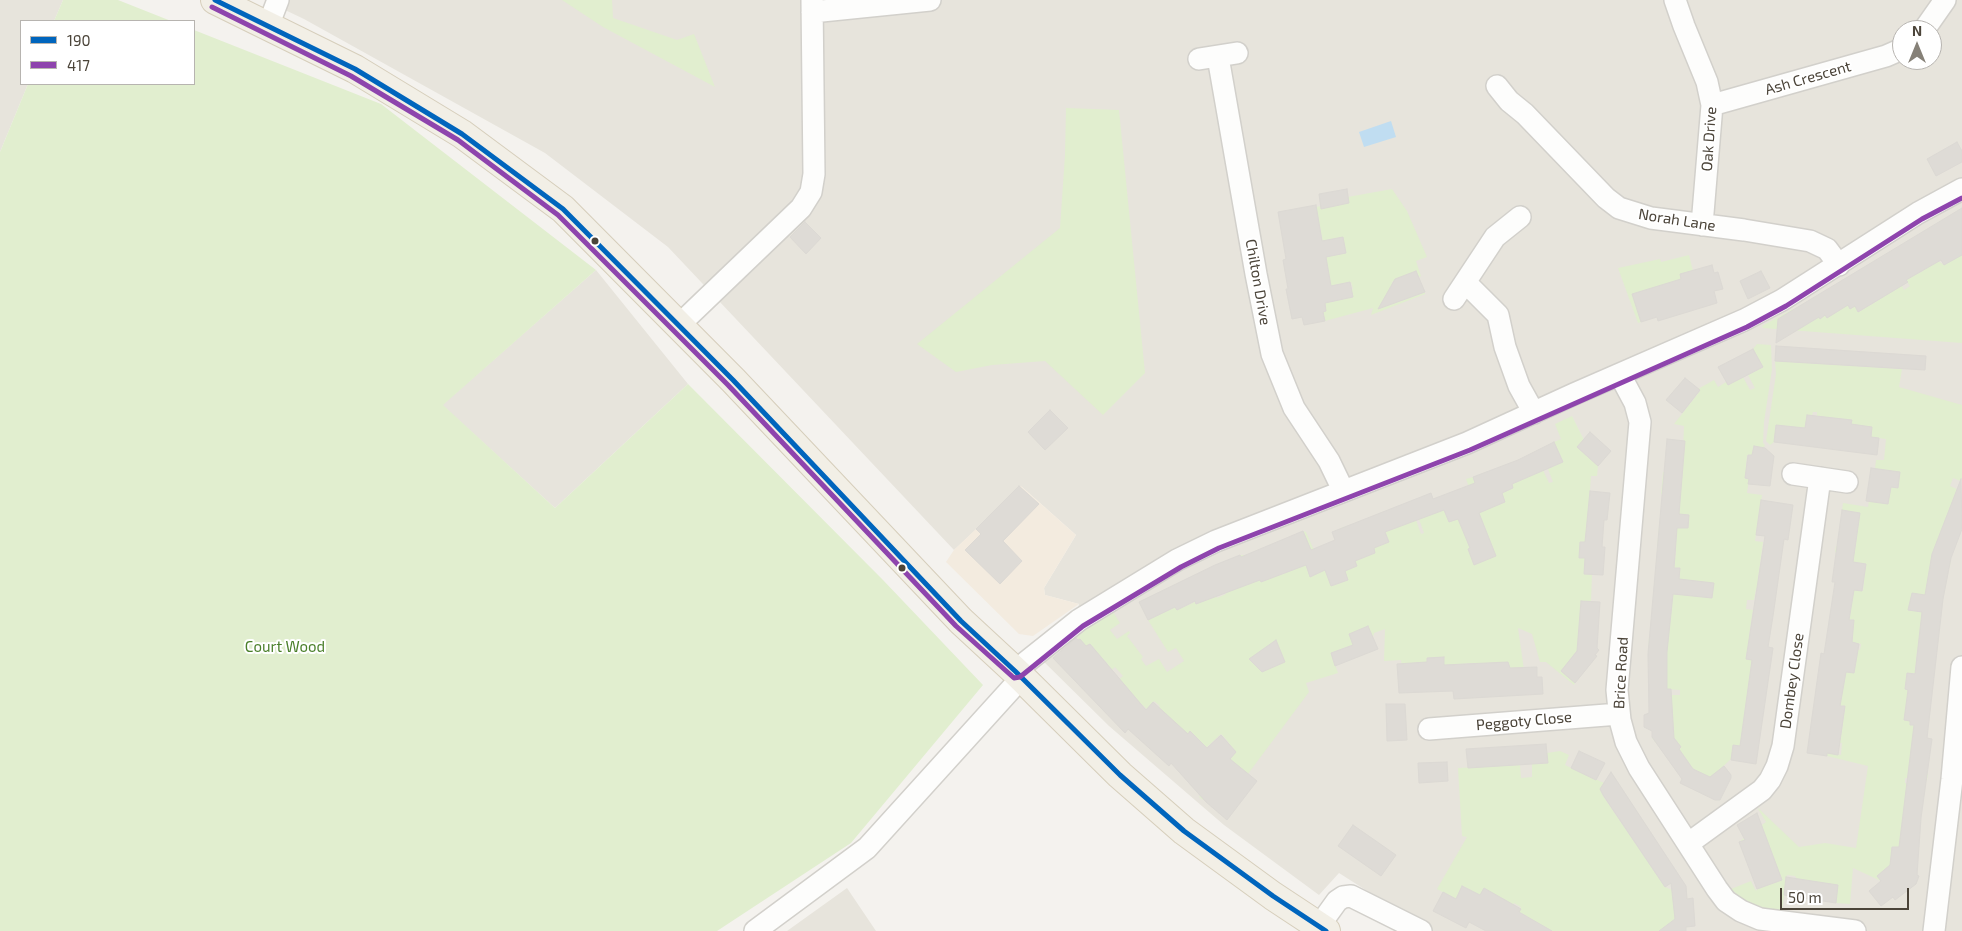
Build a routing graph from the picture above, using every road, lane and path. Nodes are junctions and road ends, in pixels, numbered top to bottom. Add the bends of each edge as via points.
1 (215, 0) edge
2 (278, 0) edge
3 (930, 0) edge
4 (1675, 0) edge
5 (1945, 0) edge
6 (812, 6) edge
7 (1931, 20) edge
8 (268, 26) junction
9 (1892, 53) edge
10 (1218, 56) dead end
11 (1497, 86) dead end
12 (1712, 105) junction
13 (1962, 189) edge
14 (1520, 217) dead end
15 (1702, 225) junction
16 (1839, 265) junction
17 (679, 325) junction
18 (1620, 375) junction
19 (1534, 413) junction
20 (1793, 474) dead end
21 (1820, 478) junction
22 (1847, 482) dead end
23 (1343, 490) junction
24 (1962, 667) edge
25 (1018, 674) junction
26 (1619, 714) junction
27 (1429, 729) dead end
28 (1689, 843) junction
29 (1746, 923) edge
30 (1322, 929) edge
31 (755, 931) edge
32 (1421, 931) edge
33 (1855, 931) edge
34 (1934, 931) edge

1 - 8 main road
2 - 8 street
3 - 6 street
4 - 12 street, Oak Drive via 1707,82
5 - 7 street
6 - 17 street via 814,174 809,196 801,208
8 - 17 main road via 355,69 470,140 563,209
9 - 12 street, Ash Crescent
10 - 23 street, Chilton Drive via 1272,354 1294,408
11 - 15 street, Norah Lane via 1613,205 1647,218
12 - 15 street, Oak Drive
13 - 16 street via 1918,213
14 - 19 street via 1495,238 1460,291 1498,315 1519,386
15 - 16 street, Norah Lane via 1810,242 1826,249
16 - 18 street via 1766,309
17 - 25 main road via 961,621
18 - 19 street
18 - 26 street, Brice Road via 1635,403 1640,424 1618,682
19 - 23 street via 1467,443
20 - 21 street
21 - 22 street
21 - 28 street, Dombey Close via 1783,746 1777,766 1762,790
23 - 25 street via 1216,541 1178,560 1079,620
24 - 34 street
25 - 30 main road via 1120,775 1184,831
25 - 31 street via 867,848
26 - 27 street, Peggoty Close
26 - 28 street, Brice Road via 1633,757
28 - 29 street, Brice Road via 1723,897
29 - 33 street, Brice Road via 1768,920
30 - 32 street via 1337,901 1351,896

